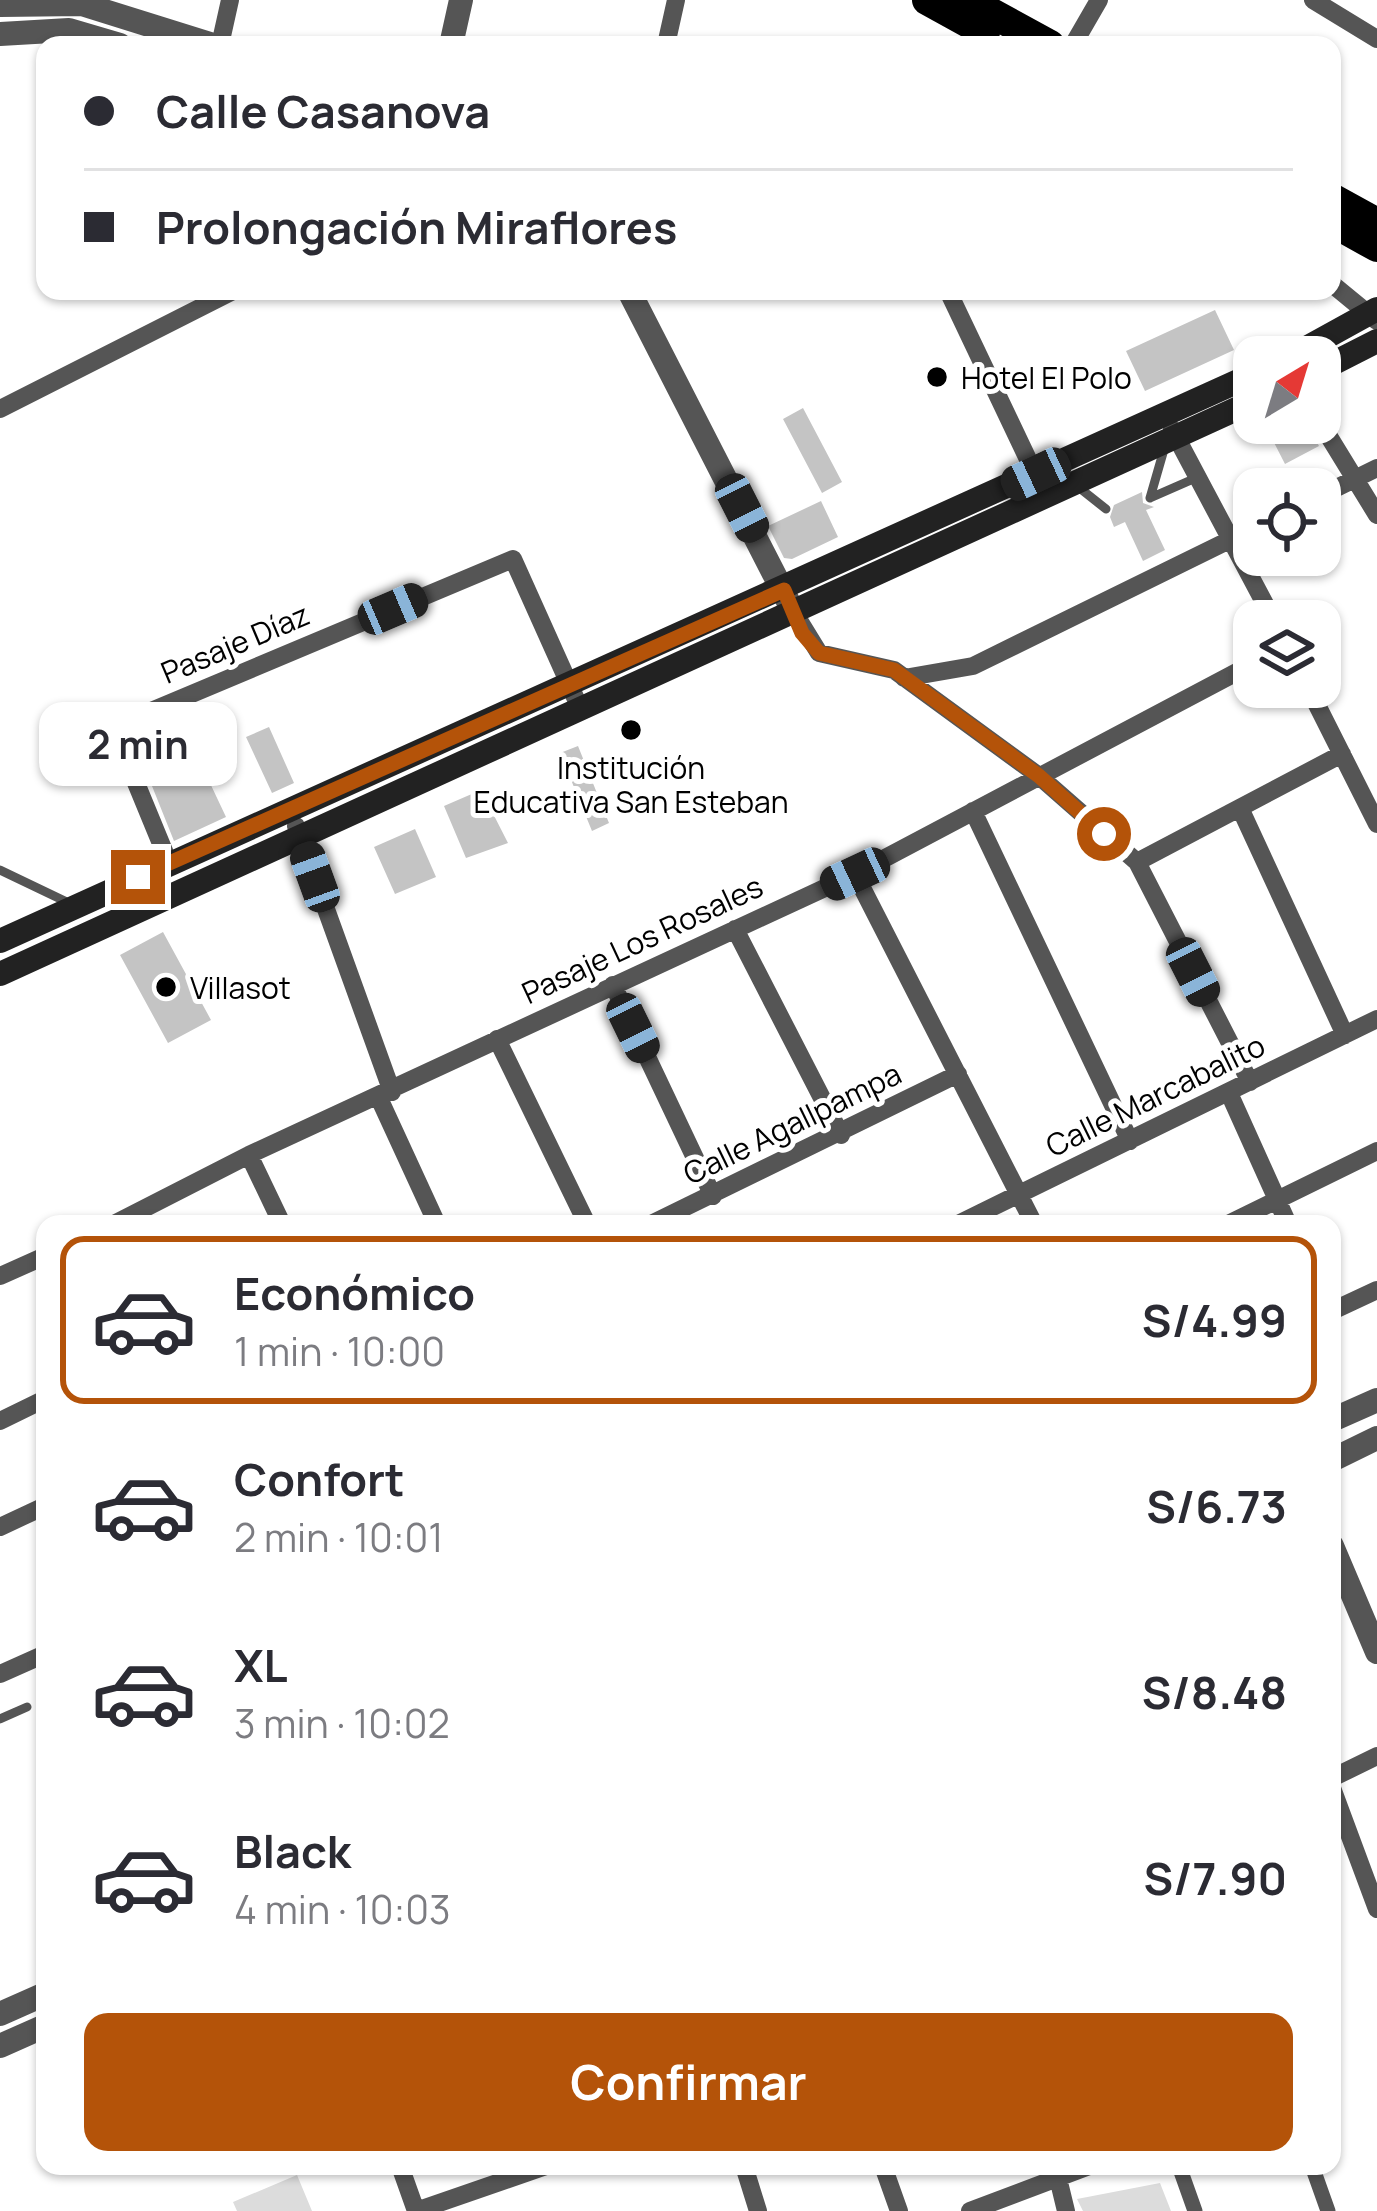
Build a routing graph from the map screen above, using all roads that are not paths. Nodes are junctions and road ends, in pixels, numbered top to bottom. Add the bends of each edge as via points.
1 (230, 0) edge
2 (461, 0) edge
3 (676, 0) edge
4 (927, 0) edge
5 (968, 0) edge
6 (1099, 0) edge
7 (1312, 0) edge
8 (0, 5) edge
9 (0, 34) edge
10 (88, 36) edge
11 (187, 36) edge
12 (219, 36) edge
13 (454, 36) edge
14 (668, 36) edge
15 (993, 36) edge
16 (1034, 36) edge
17 (1078, 36) edge
18 (1377, 39) edge
19 (1341, 203) edge
20 (1377, 223) edge
21 (1341, 227) edge
22 (1377, 247) edge
23 (1341, 291) edge
24 (215, 300) edge
25 (634, 300) edge
26 (952, 300) edge
27 (1374, 315) edge
28 (1332, 336) edge
29 (1377, 341) edge
30 (1341, 359) edge
31 (1233, 388) edge
32 (1233, 408) edge
33 (0, 410) edge
34 (1169, 431) junction
35 (1334, 444) edge
36 (1377, 468) edge
37 (1198, 477) junction
38 (1355, 479) junction
39 (1073, 483) junction
40 (1041, 485) junction
41 (1341, 486) edge
42 (1106, 509) dead end
43 (1377, 515) edge
44 (1232, 539) junction
45 (788, 600) junction
46 (1263, 600) edge
47 (1233, 674) edge
48 (904, 678) junction
49 (574, 695) junction
50 (1319, 708) edge
51 (1342, 754) junction
52 (1039, 776) junction
53 (1240, 808) junction
54 (289, 810) junction
55 (973, 811) junction
56 (1377, 824) edge
57 (300, 834) junction
58 (1137, 862) junction
59 (169, 863) junction
60 (0, 870) edge
61 (855, 874) junction
62 (76, 906) junction
63 (735, 929) junction
64 (0, 941) edge
65 (0, 974) edge
66 (613, 986) junction
67 (1377, 1019) edge
68 (1345, 1035) junction
69 (497, 1039) junction
70 (958, 1074) junction
71 (1250, 1082) junction
72 (1229, 1093) junction
73 (386, 1095) junction
74 (841, 1135) junction
75 (1130, 1141) junction
76 (1377, 1151) edge
77 (249, 1155) junction
78 (1019, 1194) junction
79 (712, 1196) junction
80 (1277, 1200) junction
81 (137, 1215) edge
82 (278, 1215) edge
83 (433, 1215) edge
84 (583, 1215) edge
85 (671, 1215) edge
86 (976, 1215) edge
87 (1030, 1215) edge
88 (1246, 1215) edge
89 (1284, 1215) edge
90 (36, 1260) edge
91 (0, 1276) edge
92 (1377, 1290) edge
93 (1341, 1307) edge
94 (1377, 1400) edge
95 (36, 1403) edge
96 (1341, 1416) edge
97 (0, 1421) edge
98 (1377, 1438) edge
99 (1341, 1456) edge
100 (36, 1510) edge
101 (0, 1527) edge
102 (1341, 1567) edge
103 (1377, 1652) edge
104 (36, 1658) edge
105 (0, 1674) edge
106 (27, 1707) dead end
107 (0, 1719) edge
108 (1377, 1756) edge
109 (1341, 1774) edge
110 (1341, 1812) edge
111 (1377, 1909) edge
112 (36, 1998) edge
113 (0, 2014) edge
114 (36, 2030) edge
115 (0, 2046) edge
116 (403, 2175) edge
117 (520, 2175) edge
118 (747, 2175) edge
119 (886, 2175) edge
120 (1066, 2175) edge
121 (1182, 2175) edge
122 (1315, 2175) edge
123 (1058, 2178) junction
124 (416, 2211) edge
125 (758, 2211) edge
126 (898, 2211) edge
127 (970, 2211) edge
128 (1066, 2211) edge
129 (1195, 2211) edge
130 (1328, 2211) edge

1 - 12 street
2 - 13 street
3 - 14 street
4 - 15 main road
5 - 16 main road
6 - 17 street
7 - 18 street
8 - 11 street via 82,4
9 - 10 street
19 - 20 main road
21 - 22 main road
23 - 27 street
24 - 33 street
25 - 45 street
26 - 40 street
27 - 28 main road
29 - 30 main road
31 - 34 main road
32 - 34 main road
34 - 37 street
34 - 37 lane via 1150,498
34 - 39 main road
34 - 40 main road
35 - 38 street
36 - 38 street
37 - 44 street
38 - 41 street
38 - 43 street
39 - 40 main road
39 - 42 lane
40 - 45 main road
44 - 46 street
44 - 48 street via 973,666
45 - 48 street via 819,653
45 - 49 main road
47 - 52 street, Pasaje Los Rosales
48 - 52 street
49 - 54 main road
49 - 57 main road
49 - 59 street, Pasaje Díaz via 513,559 112,728
50 - 51 street
51 - 53 street
51 - 56 street
52 - 55 street, Pasaje Los Rosales
52 - 58 street
53 - 58 street
53 - 68 street
54 - 57 street
54 - 59 main road
55 - 61 street, Pasaje Los Rosales
55 - 75 street
57 - 65 main road
57 - 73 street
58 - 71 street
59 - 62 main road
60 - 62 lane
61 - 63 street, Pasaje Los Rosales
61 - 70 street
62 - 64 main road
63 - 66 street, Pasaje Los Rosales
63 - 74 street
66 - 69 street, Pasaje Los Rosales
66 - 79 street
67 - 68 street, Calle Marcabalito
68 - 71 street, Calle Marcabalito
69 - 73 street, Pasaje Los Rosales
69 - 84 street
70 - 74 street, Calle Agallpampa
70 - 78 street
71 - 72 street, Calle Marcabalito
72 - 75 street, Calle Marcabalito
72 - 80 street
73 - 77 street, Pasaje Los Rosales
73 - 83 street
74 - 79 street, Calle Agallpampa
75 - 78 street, Calle Marcabalito
76 - 80 street
77 - 81 street, Pasaje Los Rosales
77 - 82 street
78 - 86 street, Calle Marcabalito
78 - 87 street
79 - 85 street, Calle Agallpampa
80 - 88 street
80 - 89 street
90 - 91 street
92 - 93 street
94 - 96 street
95 - 97 street
98 - 99 street
100 - 101 street
102 - 103 street
104 - 105 street
106 - 107 lane
108 - 109 street
110 - 111 street
112 - 113 street
114 - 115 street
116 - 124 street
117 - 124 street
118 - 125 street
119 - 126 street
120 - 123 street
121 - 129 street
122 - 130 street
123 - 127 street
123 - 128 street

